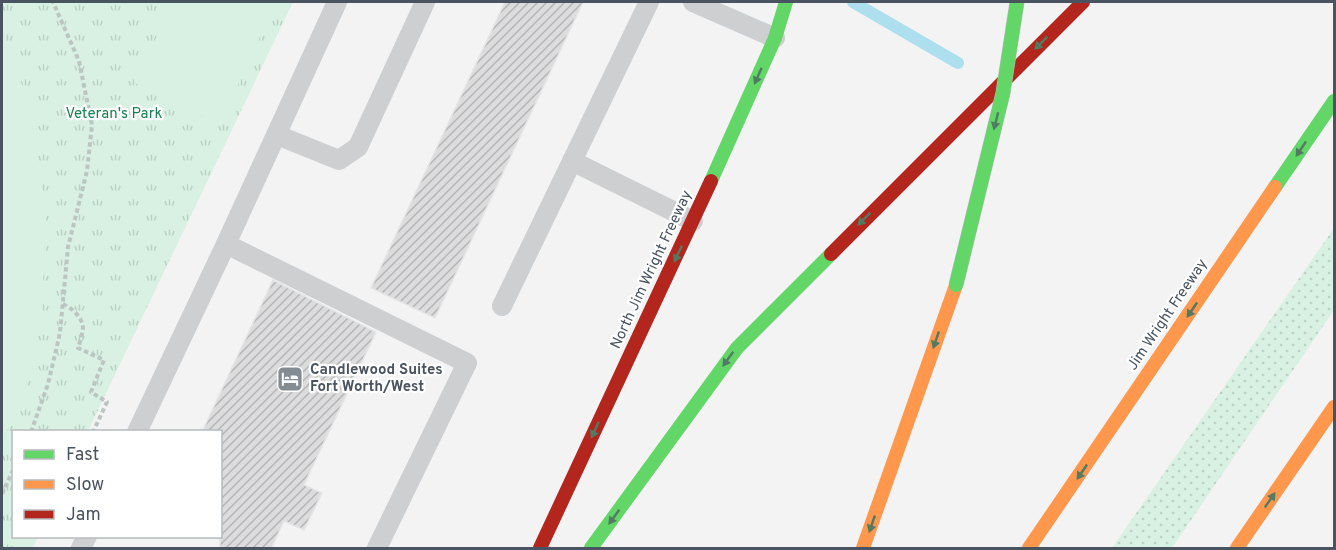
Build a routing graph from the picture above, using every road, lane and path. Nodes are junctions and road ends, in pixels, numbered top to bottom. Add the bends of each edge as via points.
1 (53, 2) edge
2 (338, 2) edge
3 (425, 2) edge
4 (648, 2) edge
5 (693, 2) edge
6 (786, 2) edge
7 (1017, 2) edge
8 (1083, 2) edge
9 (775, 38) junction
10 (1335, 101) edge
11 (276, 135) junction
12 (572, 161) junction
13 (693, 221) junction
14 (226, 244) junction
15 (63, 304) junction
16 (502, 306) dead end
17 (1335, 406) edge
18 (32, 430) edge
19 (94, 430) edge
20 (138, 430) edge
21 (12, 472) edge
22 (2, 494) edge
23 (377, 549) edge
24 (540, 549) edge
25 (591, 549) edge
26 (863, 549) edge
27 (1029, 549) edge
28 (1237, 549) edge

1 - 15 path via 79,61 92,125 87,171 68,247
2 - 11 lane
3 - 11 lane via 358,147 339,160
4 - 12 lane
5 - 9 lane
6 - 9 main road, North Jim Wright Freeway
7 -> 26 main road, bridge via 1004,93 956,285
8 -> 25 main road via 737,348
9 -> 13 main road, North Jim Wright Freeway
10 -> 27 main road, Jim Wright Freeway
11 - 14 lane
12 - 13 lane
12 - 16 lane
13 -> 24 main road, North Jim Wright Freeway
14 - 20 lane
14 - 23 lane via 467,363
15 - 18 path via 50,374
15 - 19 path via 78,315 83,326 78,348 104,360 91,392 107,402
28 -> 17 main road
21 - 22 path

